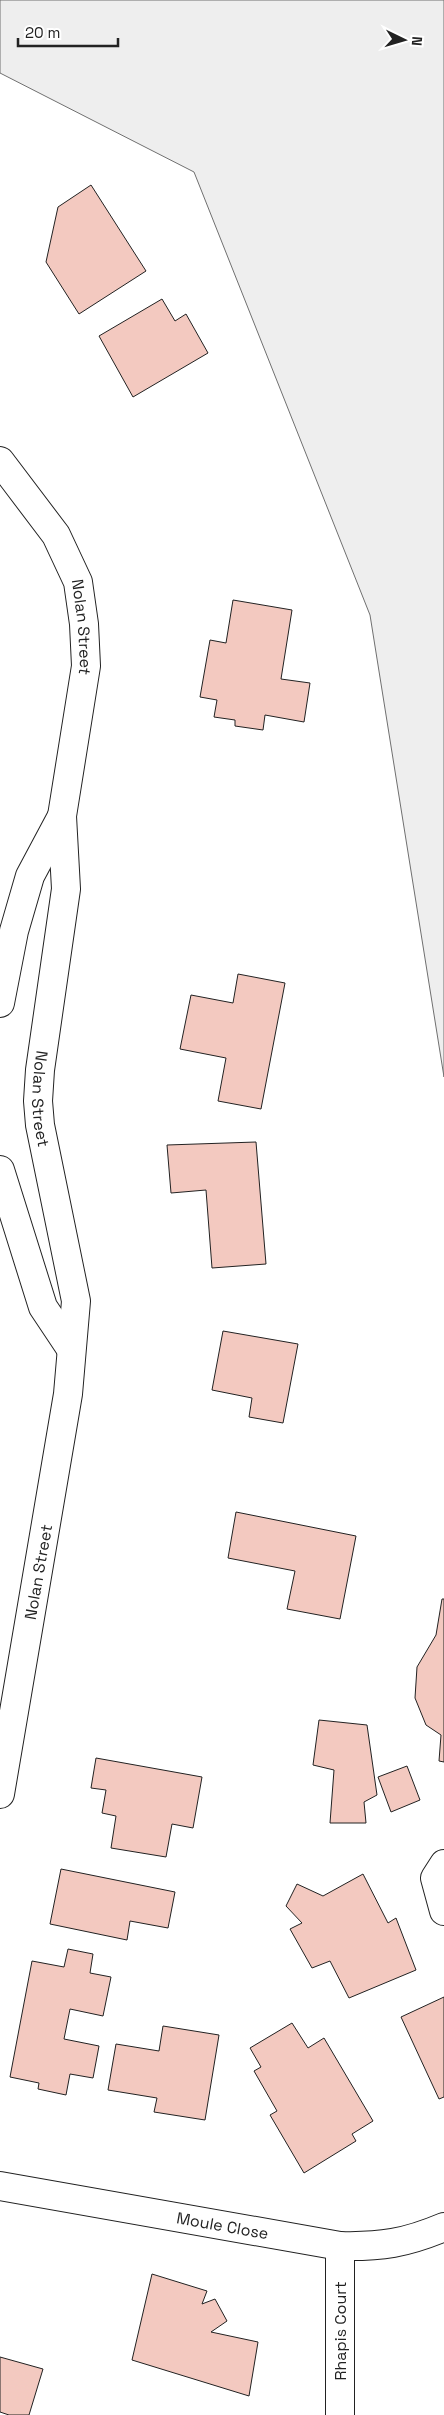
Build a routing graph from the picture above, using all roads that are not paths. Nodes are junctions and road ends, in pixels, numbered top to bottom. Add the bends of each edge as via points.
1 (0, 461) edge
2 (62, 816) junction
3 (0, 1003) edge
4 (0, 1170) edge
5 (71, 1350) junction
6 (0, 1794) edge
7 (444, 1864) edge
8 (444, 1911) edge
9 (0, 2186) edge
10 (444, 2227) edge
11 (340, 2246) junction
12 (340, 2415) edge

1 - 2 street, Nolan Street via 56,535 78,582 86,666
2 - 3 street, Nolan Street via 30,876 14,931
2 - 5 street, Nolan Street via 66,889 38,1101 40,1126 76,1301
4 - 5 street via 43,1307
5 - 6 street, Nolan Street via 68,1394
7 - 8 street via 435,1878
9 - 11 street, Moule Close
10 - 11 street, Moule Close via 400,2242
11 - 12 street, Rhapis Court

